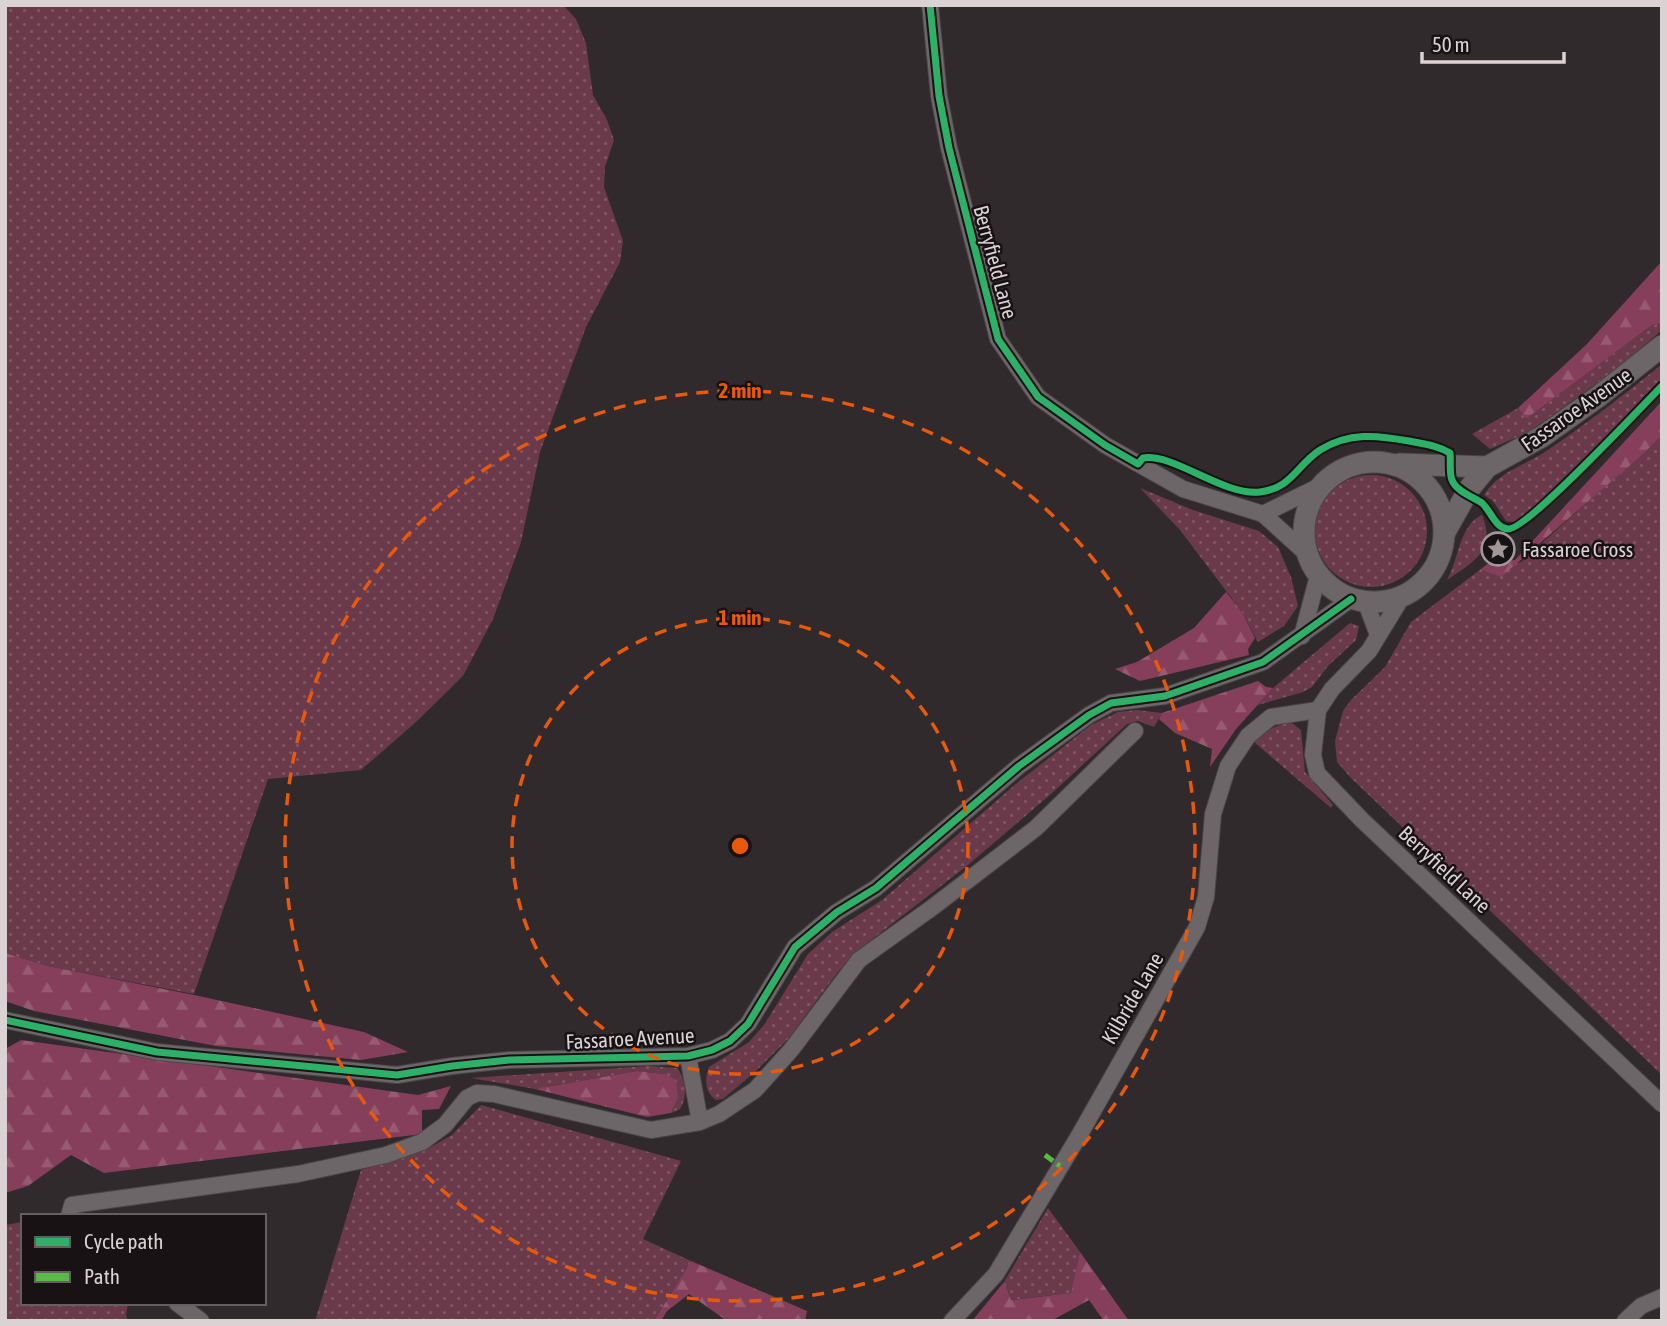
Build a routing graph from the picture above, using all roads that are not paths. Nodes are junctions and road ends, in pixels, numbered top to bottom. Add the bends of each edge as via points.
1 (929, 5) edge
2 (1662, 346) edge
3 (1393, 464) junction
4 (1487, 467) junction
5 (1320, 486) junction
6 (1263, 514) junction
7 (1445, 532) junction
8 (1306, 553) junction
9 (1318, 576) junction
10 (1402, 597) junction
11 (1359, 601) junction
12 (1378, 635) junction
13 (1302, 636) junction
14 (1318, 710) junction
15 (1135, 731) dead end
16 (5, 1020) edge
17 (688, 1056) junction
18 (1662, 1104) edge
19 (701, 1122) junction
20 (70, 1214) edge
21 (1662, 1297) edge
22 (180, 1305) edge
23 (201, 1321) edge
24 (951, 1321) edge
25 (1625, 1321) edge

1 - 6 street, Berryfield Lane via 949,148 998,338 1038,397 1105,446 1183,489
2 - 4 street, Fassaroe Avenue via 1543,436
3 - 4 street
3 - 5 street via 1354,464
3 - 7 street via 1414,474 1430,490 1441,510
4 - 7 street
5 - 6 street
5 - 8 street via 1308,506 1303,529
6 - 8 street, Berryfield Lane
7 - 10 street via 1433,571
8 - 9 street
9 - 11 street via 1333,590
9 - 13 street
10 - 11 street
10 - 12 street
11 - 12 street
11 - 13 street, Fassaroe Avenue
12 - 14 street
13 - 17 street, Fassaroe Avenue via 1264,662 1165,696 1111,703 1088,716 1019,766 877,888 837,912 794,947 748,1024 730,1041
14 - 18 street, Berryfield Lane via 1313,755 1317,773
14 - 24 street, Kilbride Lane via 1271,718 1248,736 1228,766 1213,814 1206,897 1197,927 996,1274
15 - 19 street via 1036,828 859,960 755,1090
16 - 17 street, Fassaroe Avenue via 158,1052 397,1075 509,1060
17 - 19 street
19 - 20 street via 651,1130 477,1093 422,1142 386,1155 298,1174 72,1205
21 - 25 street via 1641,1306
22 - 23 street

